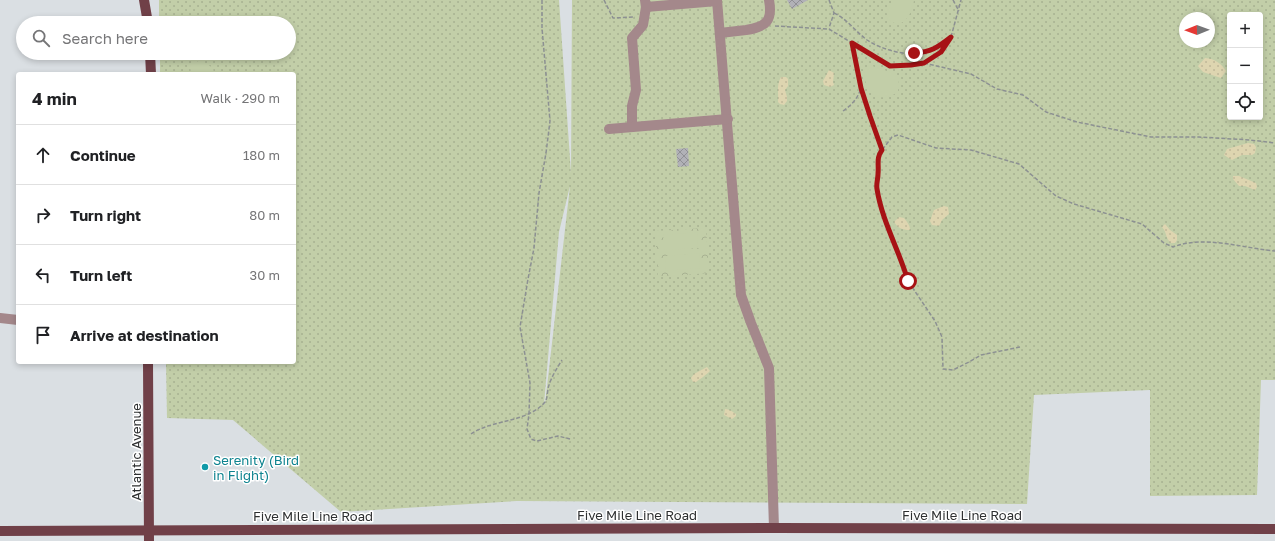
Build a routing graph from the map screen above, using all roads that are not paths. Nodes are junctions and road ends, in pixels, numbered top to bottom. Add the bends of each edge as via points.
1 (144, 0) edge
2 (769, 0) edge
3 (717, 1) edge
4 (645, 8) edge
5 (147, 16) edge
6 (720, 33) junction
7 (150, 60) edge
8 (151, 72) edge
9 (728, 119) junction
10 (632, 127) junction
11 (609, 129) dead end
12 (0, 318) edge
13 (16, 320) edge
14 (148, 364) edge
15 (774, 528) junction
16 (1275, 529) edge
17 (149, 530) junction
18 (0, 531) edge
19 (150, 541) edge

1 - 5 main road
2 - 6 street via 771,12 762,26
3 - 4 street
3 - 6 street
4 - 10 street via 642,25 632,38 636,90 632,106
6 - 9 street
7 - 8 main road
9 - 10 street
9 - 15 street via 741,295 769,368
10 - 11 street
12 - 13 street
14 - 17 main road, Atlantic Avenue
15 - 16 main road, Five Mile Line Road
15 - 17 main road, Five Mile Line Road
17 - 18 main road, Five Mile Line Road
17 - 19 main road, Atlantic Avenue

